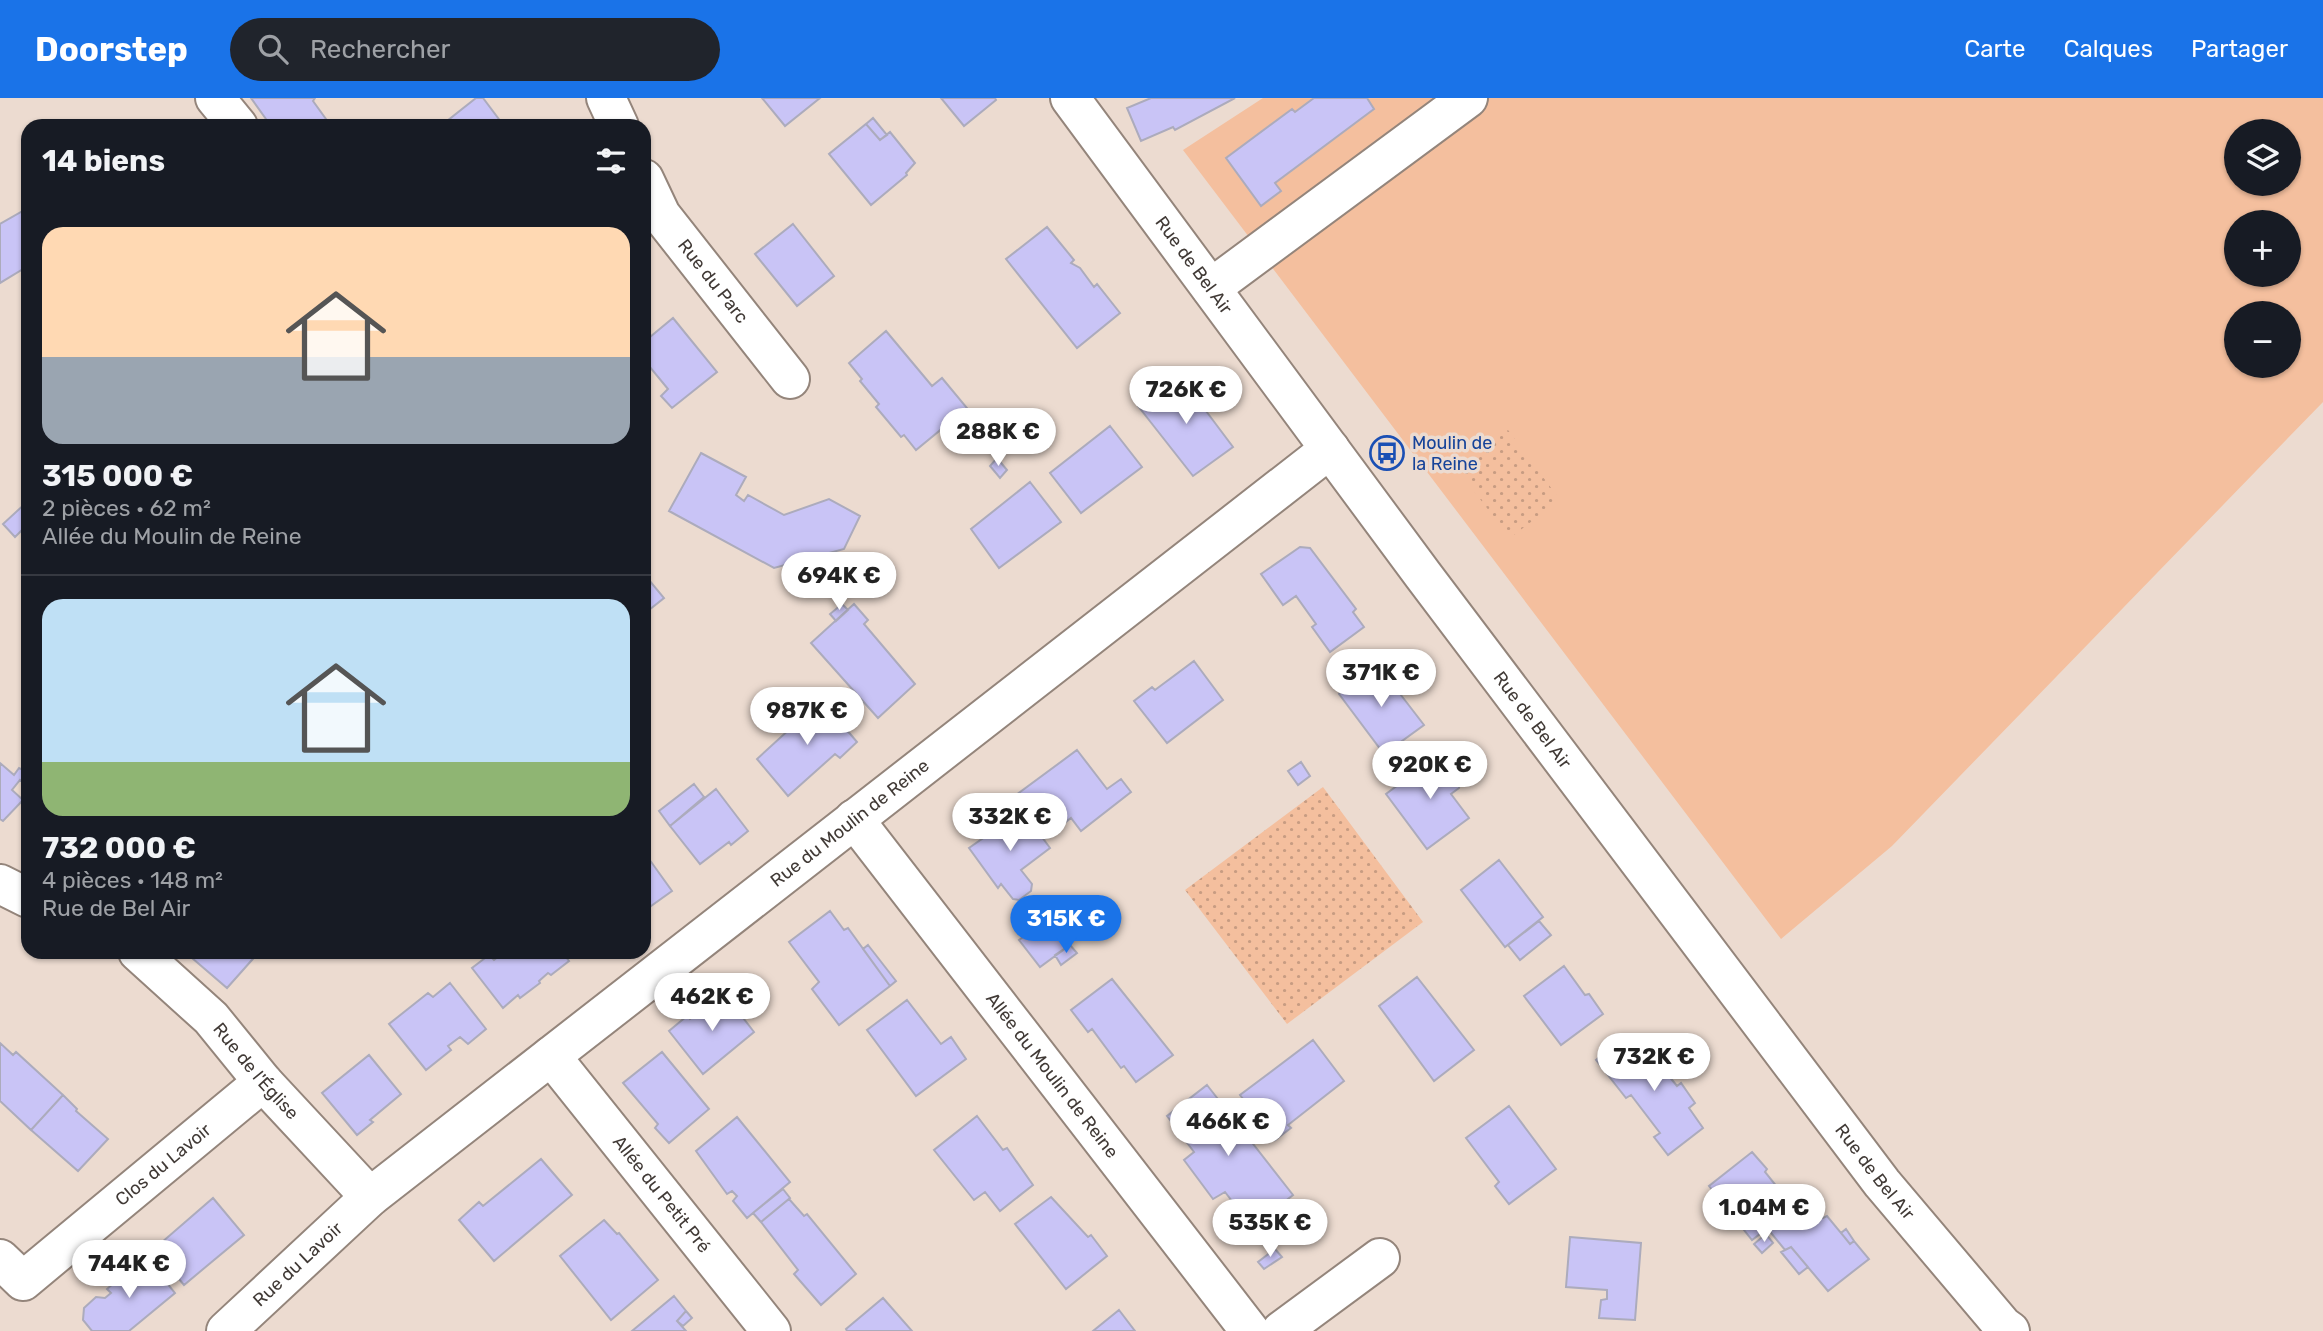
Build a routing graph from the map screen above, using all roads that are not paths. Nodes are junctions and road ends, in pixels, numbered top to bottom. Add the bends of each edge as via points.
1 (215, 98) edge
2 (606, 98) edge
3 (1070, 98) edge
4 (1468, 98) edge
5 (232, 119) edge
6 (616, 119) edge
7 (651, 194) edge
8 (1211, 288) junction
9 (790, 379) dead end
10 (1329, 449) junction
11 (854, 819) junction
12 (0, 884) edge
13 (21, 894) edge
14 (146, 959) edge
15 (551, 1055) junction
16 (263, 1082) junction
17 (370, 1197) junction
18 (1380, 1258) dead end
19 (0, 1259) edge
20 (226, 1331) edge
21 (771, 1331) edge
22 (1250, 1331) edge
23 (1281, 1331) edge
24 (2010, 1331) edge

1 - 5 street
2 - 6 street
3 - 8 street, Rue de Bel Air
4 - 8 street
7 - 9 street, Rue du Parc via 661,215
8 - 10 street, Rue de Bel Air
10 - 11 street, Rue du Moulin de Reine
10 - 24 street, Rue de Bel Air via 1882,1183
11 - 15 street, Rue du Moulin de Reine
11 - 22 street, Allée du Moulin de Reine
12 - 13 street
14 - 16 street, Rue de l'Église via 211,1018
15 - 17 street, Rue du Moulin de Reine
15 - 21 street, Allée du Petit Pré
16 - 17 street, Rue de l'Église
16 - 19 street, Clos du Lavoir via 23,1281
17 - 20 street, Rue du Lavoir
18 - 23 street

